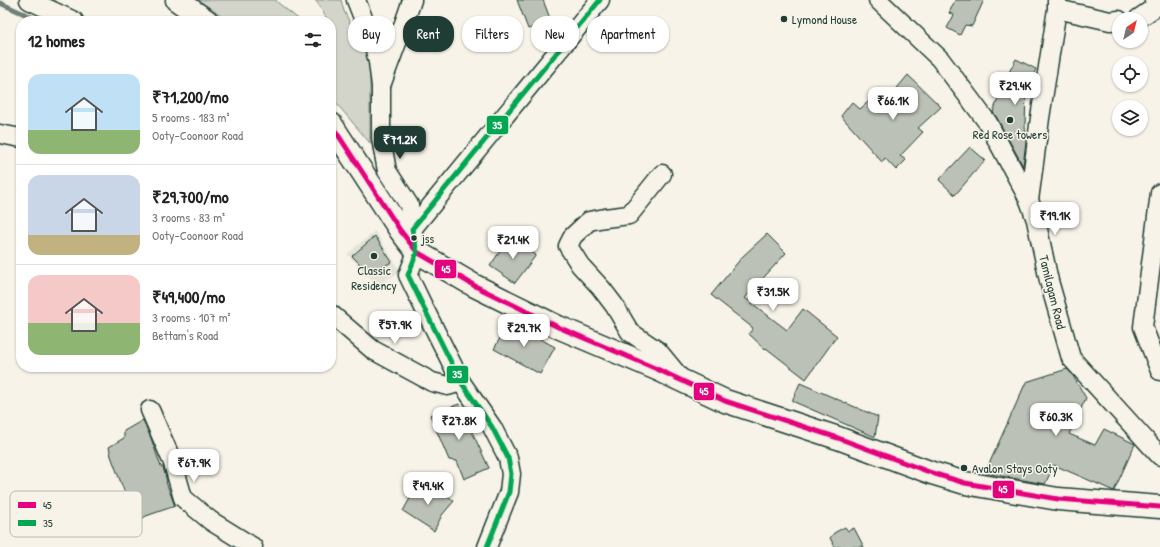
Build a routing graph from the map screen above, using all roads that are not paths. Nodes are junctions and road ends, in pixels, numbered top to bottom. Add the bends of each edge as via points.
1 (29, 0) edge
2 (177, 0) edge
3 (356, 0) edge
4 (412, 0) edge
5 (600, 0) edge
6 (878, 0) edge
7 (1154, 0) edge
8 (1057, 4) edge
9 (1148, 12) edge
10 (63, 16) edge
11 (200, 16) edge
12 (1112, 21) edge
13 (381, 86) junction
14 (336, 132) edge
15 (0, 134) edge
16 (16, 137) edge
17 (662, 174) dead end
18 (1160, 193) edge
19 (1029, 200) junction
20 (412, 229) junction
21 (417, 252) junction
22 (336, 318) edge
23 (1160, 372) edge
24 (682, 381) junction
25 (462, 382) junction
26 (150, 410) dead end
27 (1160, 456) edge
28 (1160, 507) edge
29 (485, 546) edge
30 (253, 547) edge

1 - 10 street
2 - 11 highway
3 - 13 street via 374,46
4 - 13 street
5 - 20 street
6 - 19 street via 940,59 974,104 988,123
7 - 9 street via 1157,6
8 - 12 street
8 - 19 street, Tamilagam Road
13 - 20 street via 381,138 387,172 409,205
14 - 21 highway
15 - 16 street
17 - 24 street via 629,215 589,222 572,236 568,246 580,265 614,305 630,332 658,351
18 - 23 street via 1143,326
19 - 27 street, Tamilagam Road via 1071,358
20 - 21 street
21 - 24 highway via 475,286 558,327
21 - 25 street via 408,275
22 - 25 street via 373,350 432,382 448,386
24 - 28 highway via 725,401 965,483 1058,499
25 - 29 street via 508,458 511,474 509,492
26 - 30 street via 173,463 182,498 211,521

